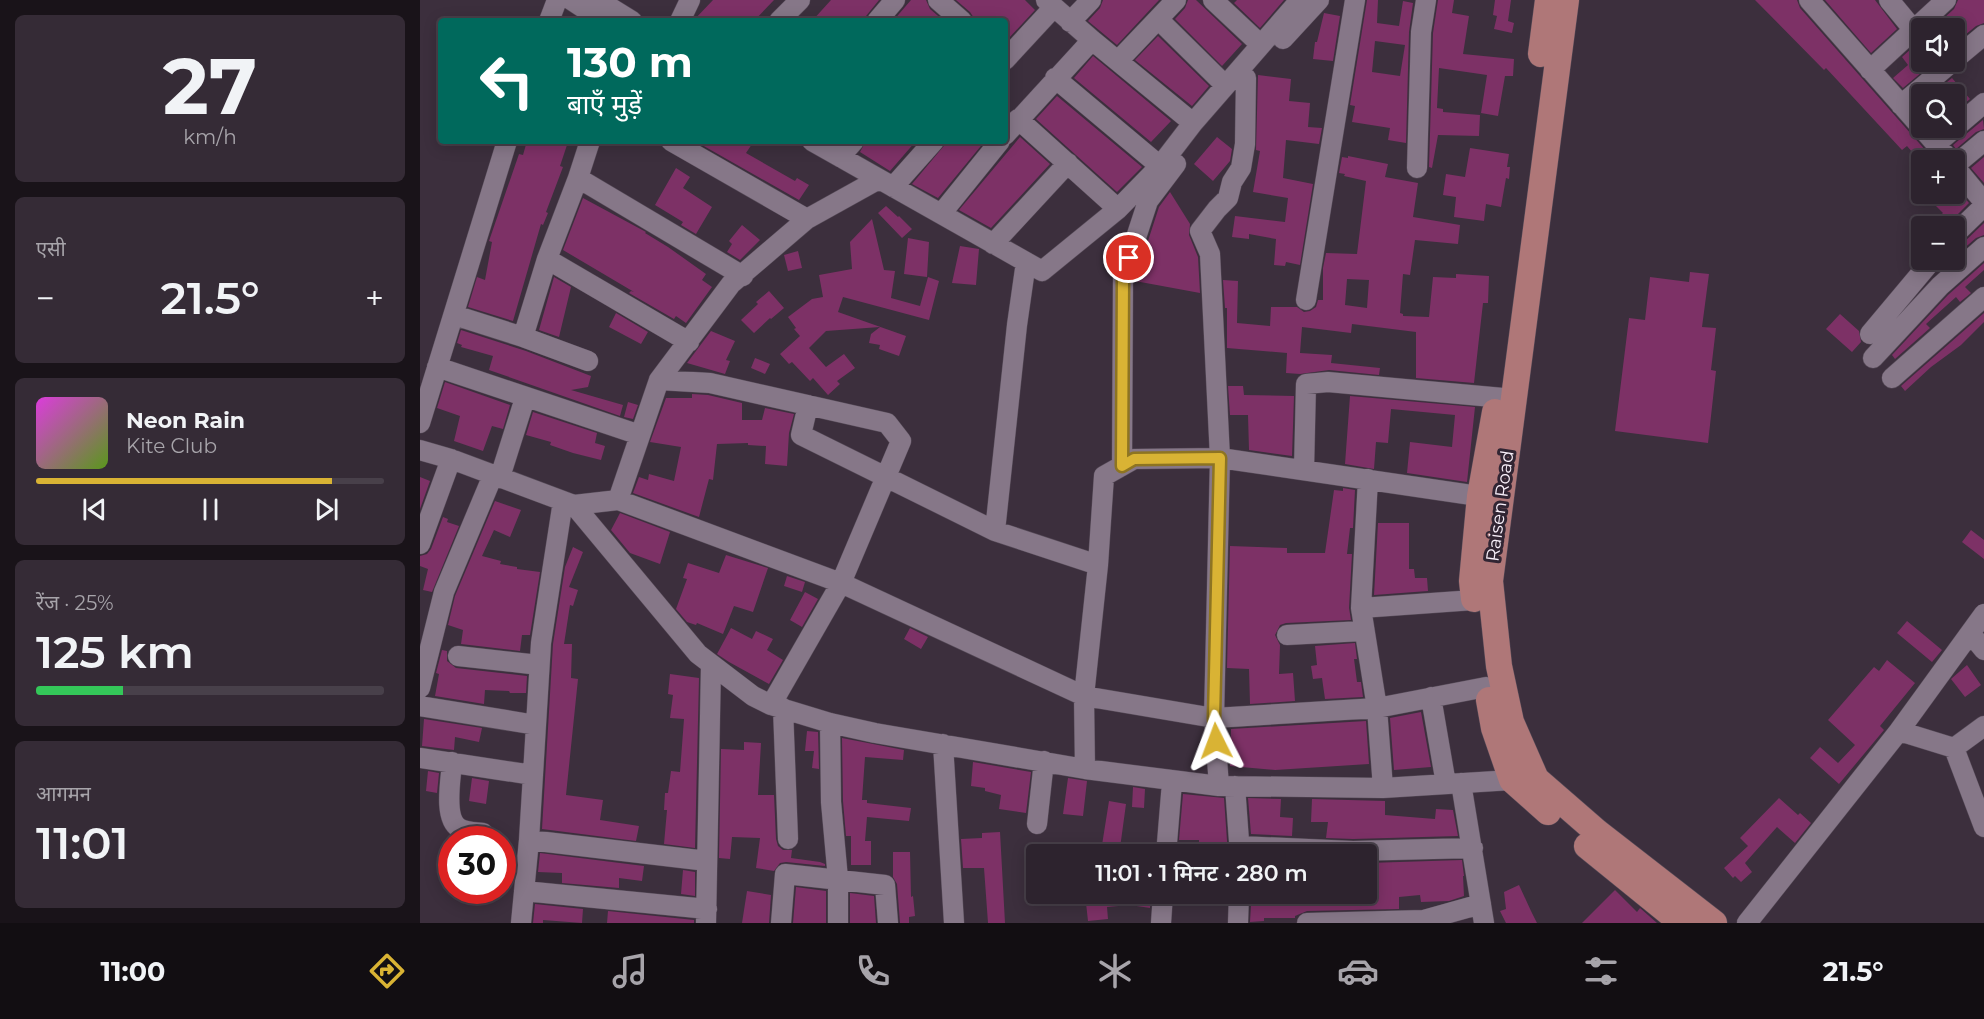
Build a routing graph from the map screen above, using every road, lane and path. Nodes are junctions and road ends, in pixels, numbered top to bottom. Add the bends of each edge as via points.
1 (557, 0) edge
2 (571, 0) edge
3 (598, 0) edge
4 (800, 0) edge
5 (895, 0) edge
6 (938, 0) edge
7 (1091, 0) edge
8 (1176, 0) edge
9 (1300, 0) edge
10 (1318, 0) edge
11 (1355, 0) edge
12 (1426, 0) edge
13 (1548, 0) edge
14 (1566, 0) edge
15 (1809, 0) edge
16 (1889, 0) edge
17 (1946, 0) edge
18 (1220, 3) edge
19 (1050, 4) edge
20 (550, 18) edge
21 (598, 18) edge
22 (627, 18) edge
23 (782, 18) edge
24 (880, 18) edge
25 (958, 18) edge
26 (1926, 18) edge
27 (1158, 19) junction
28 (1070, 22) junction
29 (1911, 27) edge
30 (1911, 31) edge
31 (1984, 35) edge
32 (1092, 40) junction
33 (1261, 45) junction
34 (1965, 51) edge
35 (1008, 56) edge
36 (1118, 61) junction
37 (1870, 70) junction
38 (1940, 72) edge
39 (1055, 78) junction
40 (1246, 78) junction
41 (1225, 85) junction
42 (1984, 104) edge
43 (1901, 105) junction
44 (1018, 120) junction
45 (1193, 123) junction
46 (1008, 132) edge
47 (1984, 141) edge
48 (506, 144) edge
49 (589, 144) edge
50 (677, 144) edge
51 (817, 144) edge
52 (851, 144) edge
53 (931, 144) edge
54 (998, 144) edge
55 (1936, 144) junction
56 (1941, 150) edge
57 (840, 157) junction
58 (1068, 163) junction
59 (1160, 166) junction
60 (1417, 168) dead end
61 (578, 178) junction
62 (886, 183) junction
63 (1984, 204) edge
64 (1118, 209) junction
65 (940, 214) junction
66 (807, 219) junction
67 (1965, 224) edge
68 (993, 244) junction
69 (1984, 247) edge
70 (547, 259) junction
71 (1026, 262) junction
72 (1924, 270) edge
73 (743, 276) junction
74 (1984, 297) edge
75 (1306, 300) dead end
76 (454, 315) junction
77 (1870, 334) dead end
78 (523, 337) junction
79 (689, 342) junction
80 (1873, 358) dead end
81 (588, 361) dead end
82 (437, 367) junction
83 (1892, 378) dead end
84 (659, 380) junction
85 (525, 398) junction
86 (1506, 398) junction
87 (808, 405) junction
88 (420, 423) edge
89 (640, 435) junction
90 (420, 450) edge
91 (1220, 458) junction
92 (451, 459) junction
93 (1122, 466) junction
94 (1304, 470) junction
95 (496, 476) junction
96 (887, 476) junction
97 (1368, 478) junction
98 (1490, 498) junction
99 (618, 500) junction
100 (568, 503) junction
101 (995, 531) junction
102 (420, 544) edge
103 (1098, 564) junction
104 (841, 584) junction
105 (1474, 600) junction
106 (1361, 608) junction
107 (1984, 614) edge
108 (1364, 631) junction
109 (1971, 634) junction
110 (1287, 635) dead end
111 (1984, 650) edge
112 (458, 656) dead end
113 (539, 665) junction
114 (711, 665) junction
115 (1486, 687) junction
116 (420, 688) edge
117 (1084, 696) junction
118 (1431, 697) junction
119 (420, 706) edge
120 (777, 706) junction
121 (1377, 708) junction
122 (1214, 718) junction
123 (830, 723) junction
124 (536, 725) junction
125 (1984, 726) edge
126 (1899, 731) junction
127 (943, 744) junction
128 (1954, 748) junction
129 (420, 758) edge
130 (1044, 761) junction
131 (452, 762) junction
132 (1085, 769) junction
133 (533, 775) junction
134 (1523, 777) junction
135 (1172, 782) junction
136 (1453, 783) junction
137 (1227, 786) junction
138 (1383, 788) junction
139 (1037, 824) dead end
140 (457, 826) edge
141 (1984, 827) edge
142 (788, 839) dead end
143 (529, 840) junction
144 (1167, 844) edge
145 (1239, 844) edge
146 (1473, 848) junction
147 (1377, 850) edge
148 (707, 861) junction
149 (838, 879) junction
150 (524, 891) junction
151 (1162, 904) edge
152 (1239, 904) edge
153 (1482, 914) edge
154 (706, 916) edge
155 (1683, 918) edge
156 (521, 923) edge
157 (781, 923) edge
158 (838, 923) edge
159 (888, 923) edge
160 (954, 923) edge
161 (1161, 923) edge
162 (1238, 923) edge
163 (1307, 923) edge
164 (1714, 923) edge
165 (1746, 923) edge

1 - 20 street
2 - 21 street
3 - 22 street
4 - 23 street
5 - 24 street
6 - 25 street
7 - 28 street
8 - 27 street
9 - 33 street
10 - 40 street
11 - 75 street
12 - 60 street via 1421,32
13 - 86 main road, Raisen Road
14 - 86 main road, Raisen Road
15 - 37 street
16 - 29 street
17 - 26 street
18 - 33 street
19 - 28 street
19 - 35 street
27 - 36 street
27 - 41 street
28 - 32 street
30 - 37 street
31 - 34 street
32 - 36 street
32 - 39 street
33 - 41 street
36 - 45 street
37 - 43 street
38 - 43 street
39 - 44 street
39 - 59 street
40 - 91 street via 1245,144 1240,168 1228,198 1200,231 1210,254
40 - 93 street via 1148,201 1123,277
41 - 45 street
42 - 55 street
43 - 55 street
44 - 46 street
44 - 58 street
45 - 59 street
47 - 63 street via 1954,166
48 - 76 street
49 - 61 street
50 - 66 street
51 - 57 street
52 - 57 street
53 - 62 street
54 - 65 street
55 - 56 street
57 - 62 street
58 - 64 street
58 - 68 street
59 - 64 street
61 - 70 street
61 - 73 street
62 - 65 street
62 - 66 street
63 - 67 street
64 - 71 street via 1042,272
65 - 68 street
66 - 73 street
68 - 71 street
69 - 80 street via 1940,286
70 - 78 street
70 - 79 street
71 - 101 street
72 - 77 street
73 - 79 street via 731,284
74 - 83 street
76 - 78 street
76 - 82 street
78 - 81 street
79 - 84 street
82 - 85 street
82 - 88 street
84 - 87 street via 710,382
84 - 89 street
85 - 89 street
85 - 95 street
86 - 94 street via 1328,382 1306,384
86 - 98 main road, Raisen Road
87 - 96 street via 801,435
87 - 96 street via 887,423 901,441
89 - 99 street
90 - 92 street
91 - 93 street via 1134,459
91 - 94 street
91 - 122 street
92 - 95 street
92 - 102 street
93 - 103 street via 1104,476
94 - 97 street
95 - 100 street
95 - 116 street via 444,592
96 - 101 street
96 - 104 street
97 - 98 street
97 - 106 street
98 - 105 main road, Raisen Road via 1472,581
98 - 134 main road, Raisen Road via 1490,581 1497,645
99 - 100 street
99 - 104 street
100 - 113 street
100 - 114 street
101 - 103 street
103 - 117 street
104 - 117 street
104 - 120 street
105 - 106 street
105 - 115 main road, Raisen Road
106 - 108 street
107 - 109 street
108 - 110 street
108 - 121 street
109 - 111 street
109 - 126 street
112 - 113 street
113 - 124 street
114 - 120 street via 753,696
114 - 148 street
115 - 118 street
115 - 134 main road, Raisen Road via 1494,728
117 - 122 street
117 - 132 street
118 - 121 street
118 - 136 street
119 - 124 street
120 - 123 street
120 - 142 street
121 - 122 street
121 - 138 street
122 - 137 street
123 - 127 street
123 - 149 street via 831,802
124 - 133 street
125 - 128 street
126 - 128 street
126 - 165 street
127 - 130 street
127 - 160 street
128 - 141 street
129 - 131 street
130 - 132 street
130 - 139 street
131 - 133 street
131 - 140 street via 449,814
132 - 135 street
133 - 143 street
134 - 136 street
134 - 155 main road, Raisen Road via 1536,779 1597,832
135 - 137 street
135 - 144 street
136 - 138 street
136 - 146 street
137 - 138 street
137 - 145 street
143 - 148 street
143 - 150 street
146 - 147 street
146 - 153 street
148 - 154 street
149 - 157 street via 785,874
149 - 158 street
149 - 159 street via 885,885
150 - 154 street
150 - 156 street
151 - 161 street
152 - 162 street
153 - 163 street via 1424,920
155 - 164 main road, Raisen Road

